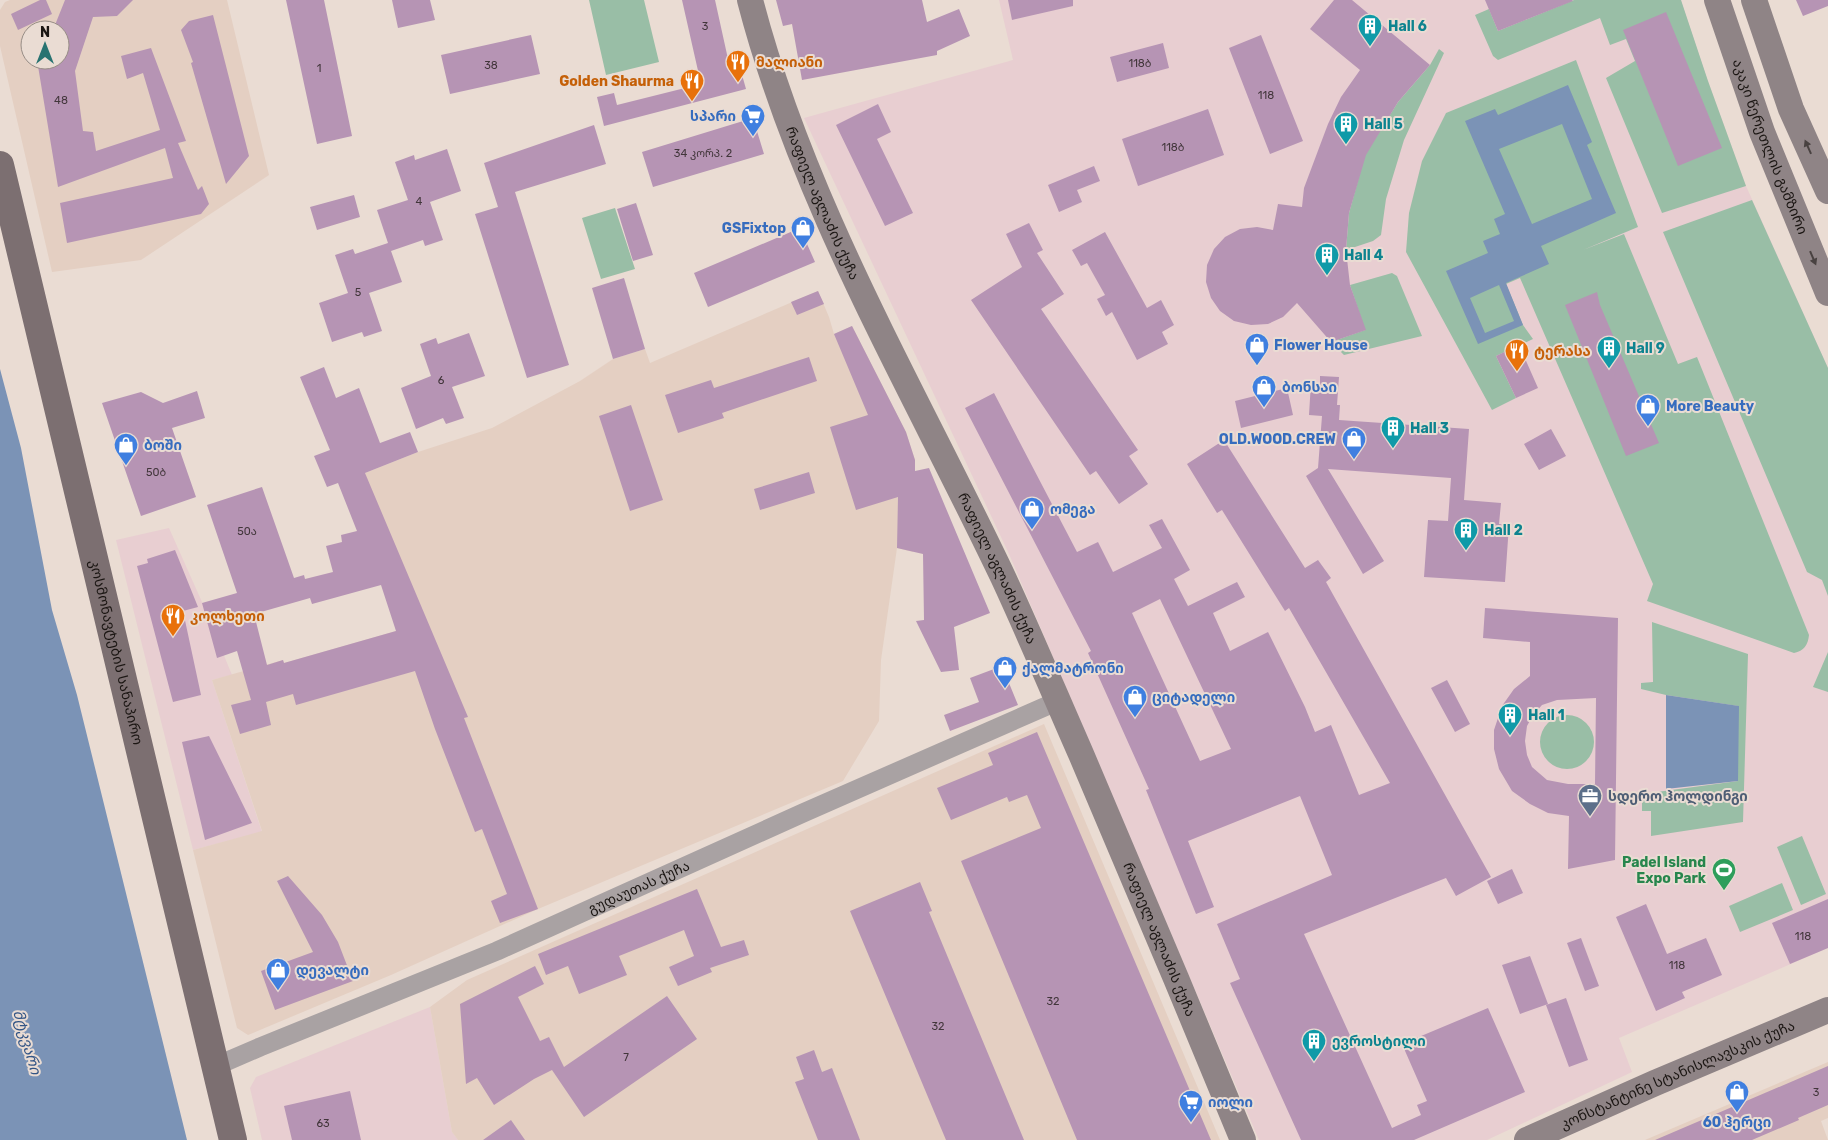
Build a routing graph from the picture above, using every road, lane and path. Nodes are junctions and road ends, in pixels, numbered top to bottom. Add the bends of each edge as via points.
1 (750, 0) edge
2 (1717, 0) edge
3 (1754, 0) edge
4 (0, 165) edge
5 (1828, 191) edge
6 (1828, 293) edge
7 (1058, 701) junction
8 (1828, 1010) edge
9 (216, 1066) junction
10 (233, 1140) edge
11 (1243, 1140) edge
12 (1527, 1140) edge

1 - 7 street, რაფიელ აგლაძის ქუჩა via 775,88 837,238 1003,578
2 -> 6 street, აკაკი წერეთლის გამზირი via 1762,132
5 -> 3 street via 1791,109
4 - 9 main road, კოსმონავტების სანაპირო
7 - 9 street, გუდაუთას ქუჩა via 497,951
7 - 11 street, რაფიელ აგლაძის ქუჩა
8 - 12 street, კონსტანტინე სტანისლავსკის ქუჩა
9 - 10 main road, კოსმონავტების სანაპირო

